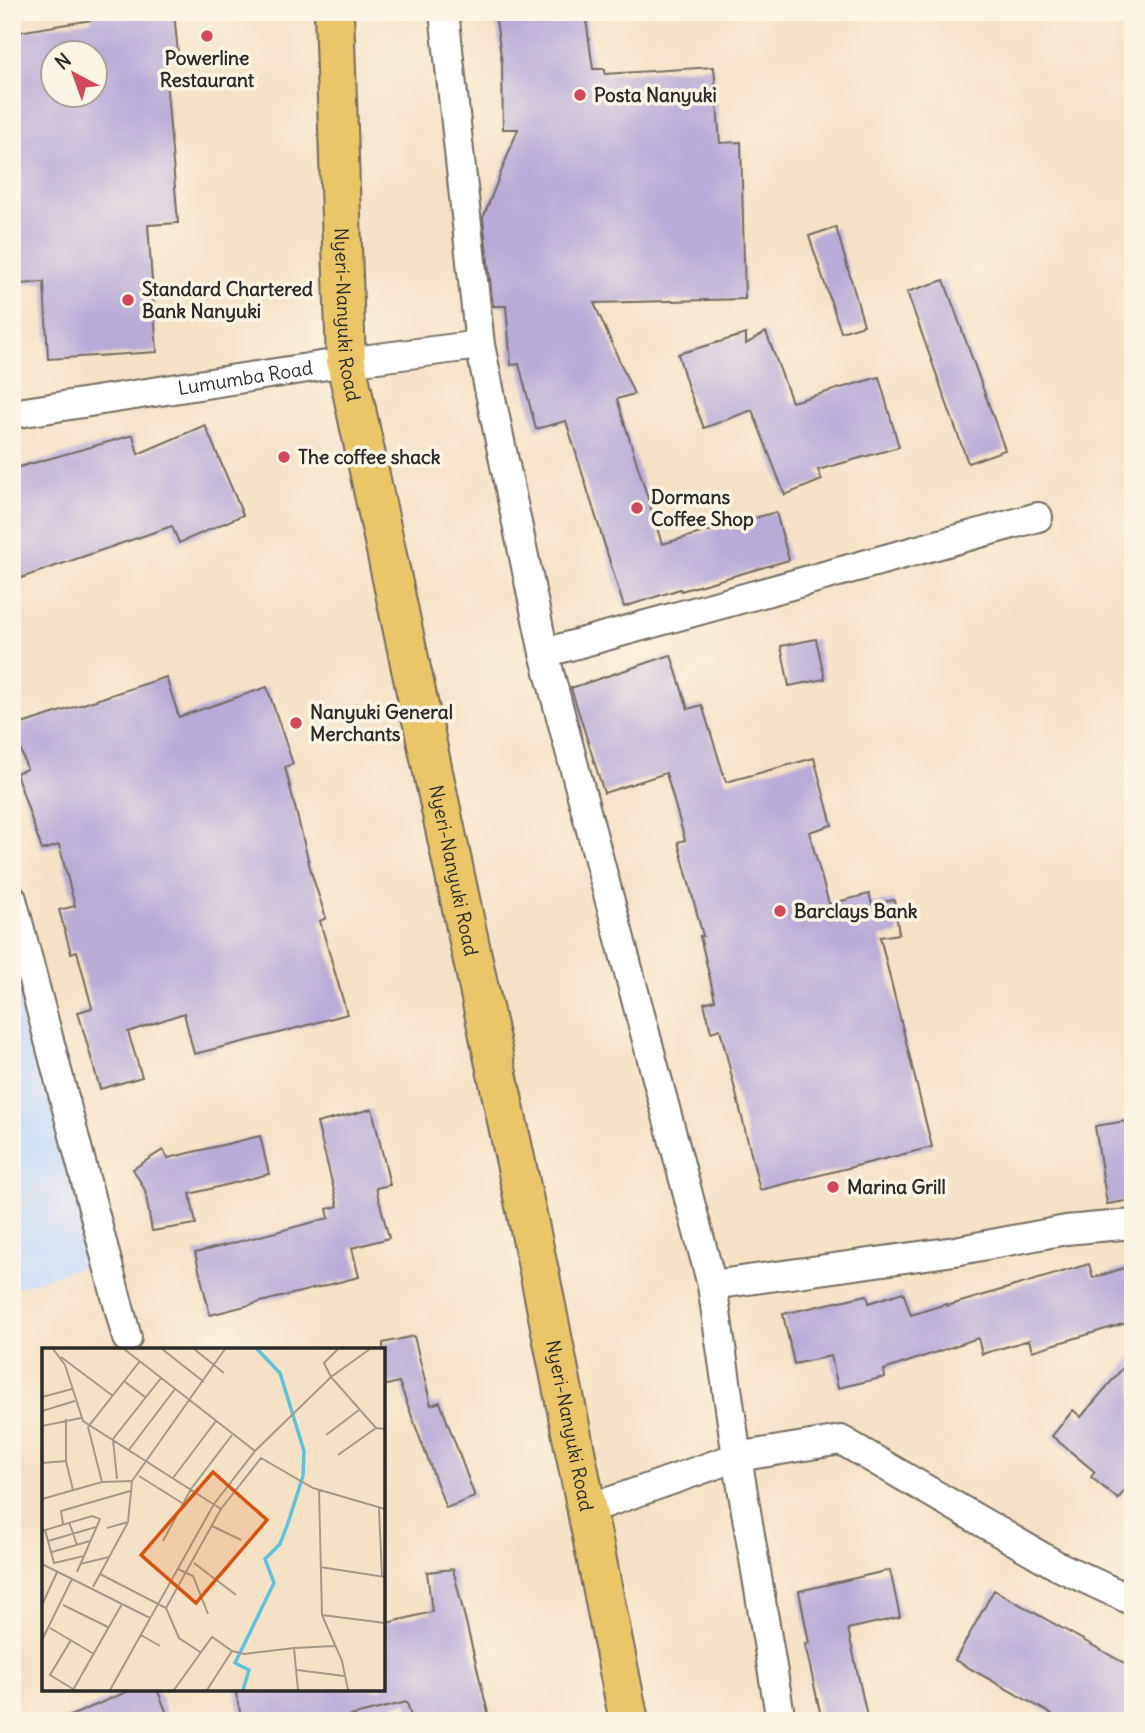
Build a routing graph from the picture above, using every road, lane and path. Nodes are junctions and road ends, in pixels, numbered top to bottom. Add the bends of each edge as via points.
1 (334, 12) edge
2 (444, 12) edge
3 (480, 345) junction
4 (346, 362) junction
5 (12, 414) edge
6 (1038, 517) dead end
7 (544, 653) junction
8 (12, 899) edge
9 (1133, 1224) edge
10 (712, 1284) junction
11 (127, 1338) dead end
12 (737, 1457) junction
13 (586, 1510) junction
14 (1133, 1601) edge
15 (629, 1721) edge
16 (781, 1721) edge

1 - 4 highway, Nyeri-Nanyuki Road
2 - 3 street
3 - 4 street, Lumumba Road
3 - 7 street
4 - 5 street, Lumumba Road
4 - 13 highway, Nyeri-Nanyuki Road
6 - 7 street
7 - 10 street
8 - 11 street
9 - 10 street via 1066,1230 955,1251
10 - 12 street
12 - 13 street
12 - 14 street via 841,1440 1056,1565
12 - 16 street
13 - 15 highway, Nyeri-Nanyuki Road

